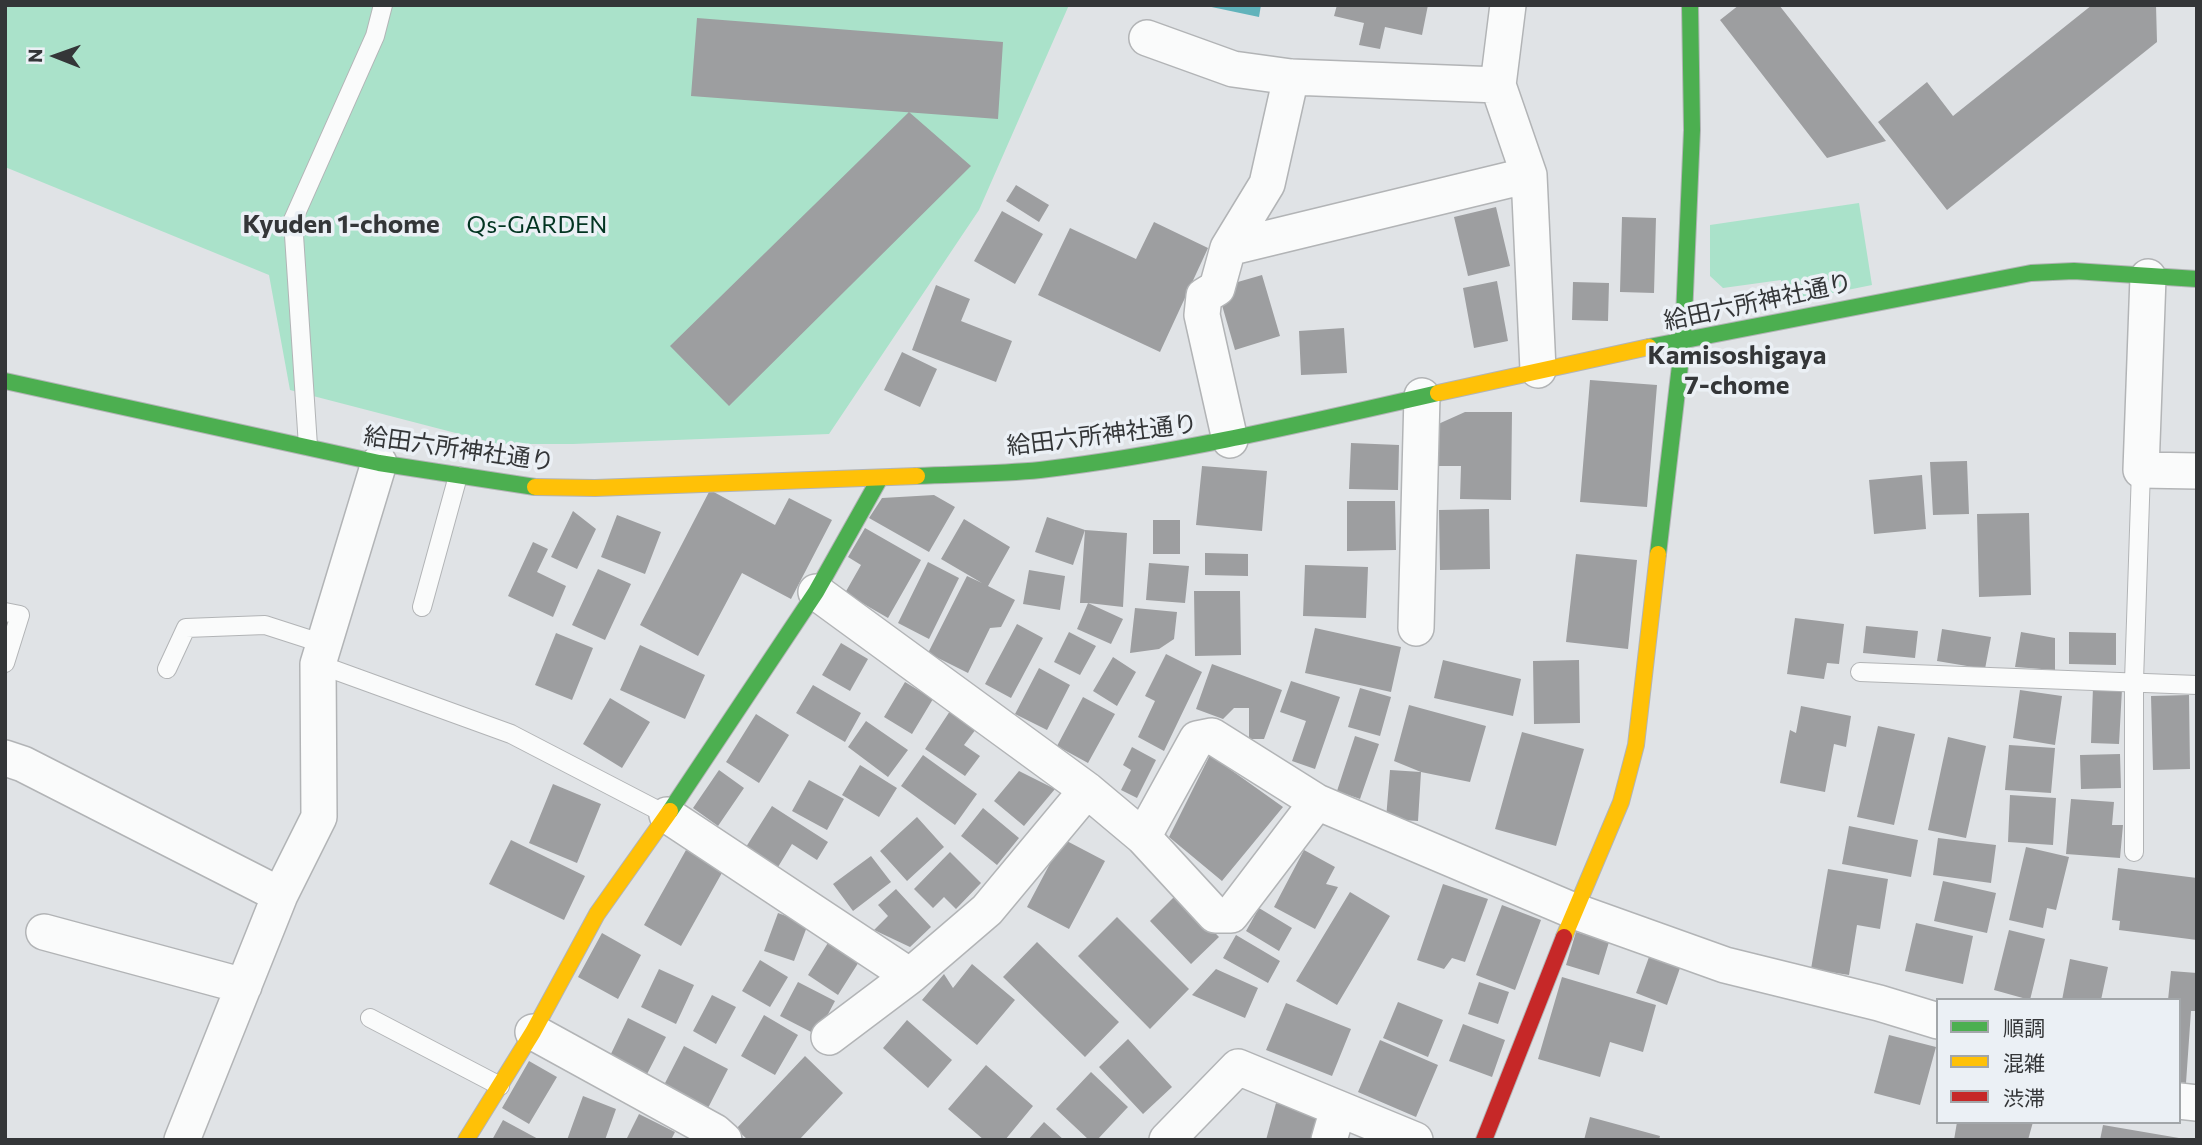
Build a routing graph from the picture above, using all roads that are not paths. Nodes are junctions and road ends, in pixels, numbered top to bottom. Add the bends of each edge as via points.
1 (383, 5) edge
2 (1508, 5) edge
3 (1690, 5) edge
4 (1147, 38) dead end
5 (1292, 78) junction
6 (1498, 85) junction
7 (1529, 175) junction
8 (1228, 248) junction
9 (2148, 277) junction
10 (2197, 279) edge
11 (1684, 341) junction
12 (1538, 370) junction
13 (5, 381) edge
14 (1422, 396) junction
15 (1230, 440) junction
16 (308, 446) junction
17 (379, 463) junction
18 (2141, 470) junction
19 (2197, 471) edge
20 (458, 477) junction
21 (880, 478) junction
22 (816, 592) junction
23 (422, 607) dead end
24 (5, 612) edge
25 (1416, 628) dead end
26 (321, 654) junction
27 (5, 663) edge
28 (167, 668) dead end
29 (1860, 672) dead end
30 (2134, 681) junction
31 (2197, 685) edge
32 (5, 758) edge
33 (1087, 790) junction
34 (1317, 802) junction
35 (667, 816) junction
36 (1143, 837) junction
37 (2134, 852) dead end
38 (280, 895) junction
39 (1574, 911) junction
40 (44, 932) dead end
41 (910, 976) junction
42 (244, 986) junction
43 (370, 1018) dead end
44 (1936, 1020) edge
45 (533, 1032) junction
46 (829, 1037) dead end
47 (500, 1086) junction
48 (1334, 1124) edge
49 (182, 1140) edge
50 (466, 1140) edge
51 (724, 1140) edge
52 (1167, 1140) edge
53 (1415, 1140) edge
54 (1484, 1140) edge

1 - 16 lane via 374,36 293,220
2 - 6 street
3 - 11 street via 1692,130
4 - 5 street via 1233,69
5 - 6 street
5 - 8 street via 1267,184
6 - 7 street
7 - 8 street
7 - 12 street
8 - 15 street via 1217,288 1204,296 1202,315
9 - 10 street, 給田六所神社通り
9 - 11 street, 給田六所神社通り via 2031,272
9 - 18 street
11 - 12 street, 給田六所神社通り
11 - 39 street via 1636,745 1622,802
12 - 14 street, 給田六所神社通り
13 - 16 street, 給田六所神社通り
14 - 15 street, 給田六所神社通り
14 - 25 street
15 - 21 street, 給田六所神社通り via 1037,470
16 - 17 street, 給田六所神社通り
17 - 20 street, 給田六所神社通り
17 - 26 street
18 - 19 street
18 - 30 lane
20 - 21 street, 給田六所神社通り via 524,486 594,488
20 - 23 lane
21 - 22 street
22 - 33 street
22 - 35 street
24 - 27 lane via 20,615
26 - 28 lane via 265,625 186,628
26 - 35 lane via 511,734
26 - 38 street via 319,817
29 - 30 lane
30 - 31 lane
30 - 37 lane
32 - 38 street
33 - 36 street
33 - 41 street via 987,910
34 - 36 street via 1212,736 1197,740
34 - 36 street via 1231,915 1215,915
34 - 39 street
35 - 41 street
35 - 45 street via 597,914
38 - 42 street
39 - 44 street via 1725,965
39 - 54 street
40 - 42 street
41 - 46 street
42 - 49 street
43 - 47 lane
45 - 47 street
45 - 51 street
47 - 50 street
48 - 52 street via 1238,1067
48 - 53 street

